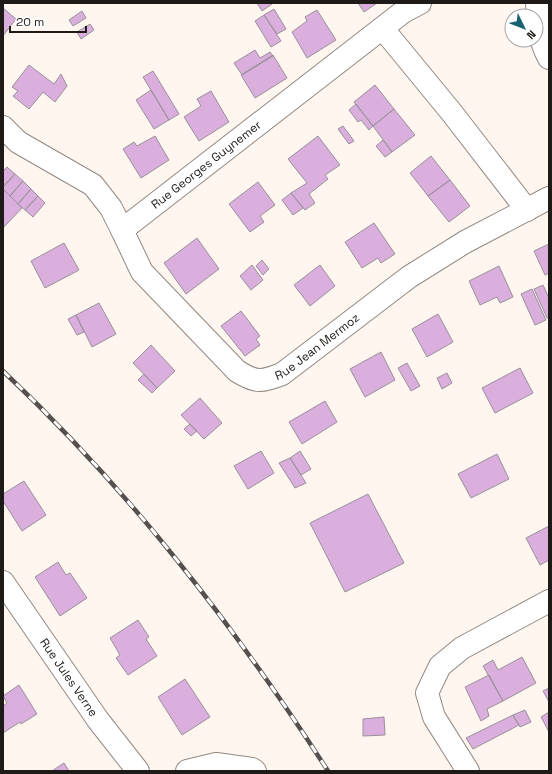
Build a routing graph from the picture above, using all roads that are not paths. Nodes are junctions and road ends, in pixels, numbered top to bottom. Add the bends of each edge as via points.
1 (420, 3) edge
2 (538, 3) edge
3 (383, 29) junction
4 (549, 58) edge
5 (3, 126) edge
6 (549, 198) edge
7 (527, 210) junction
8 (122, 230) junction
9 (3, 582) edge
10 (549, 601) edge
11 (138, 771) edge
12 (187, 771) edge
13 (255, 771) edge
14 (468, 771) edge

1 - 3 street, Rue Georges Guynemer via 403,12
2 - 4 street via 538,27 542,46
3 - 7 street
3 - 8 street, Rue Georges Guynemer
5 - 8 street via 18,142 93,185 111,208
6 - 7 street, Rue Jean Mermoz
7 - 8 street, Rue Jean Mermoz via 465,242 409,277 282,374 266,381 252,380 237,371 142,272
9 - 11 street, Rue Jules Verne via 94,713
10 - 14 street via 462,648 440,666 427,693 434,717
12 - 13 street via 216,764

